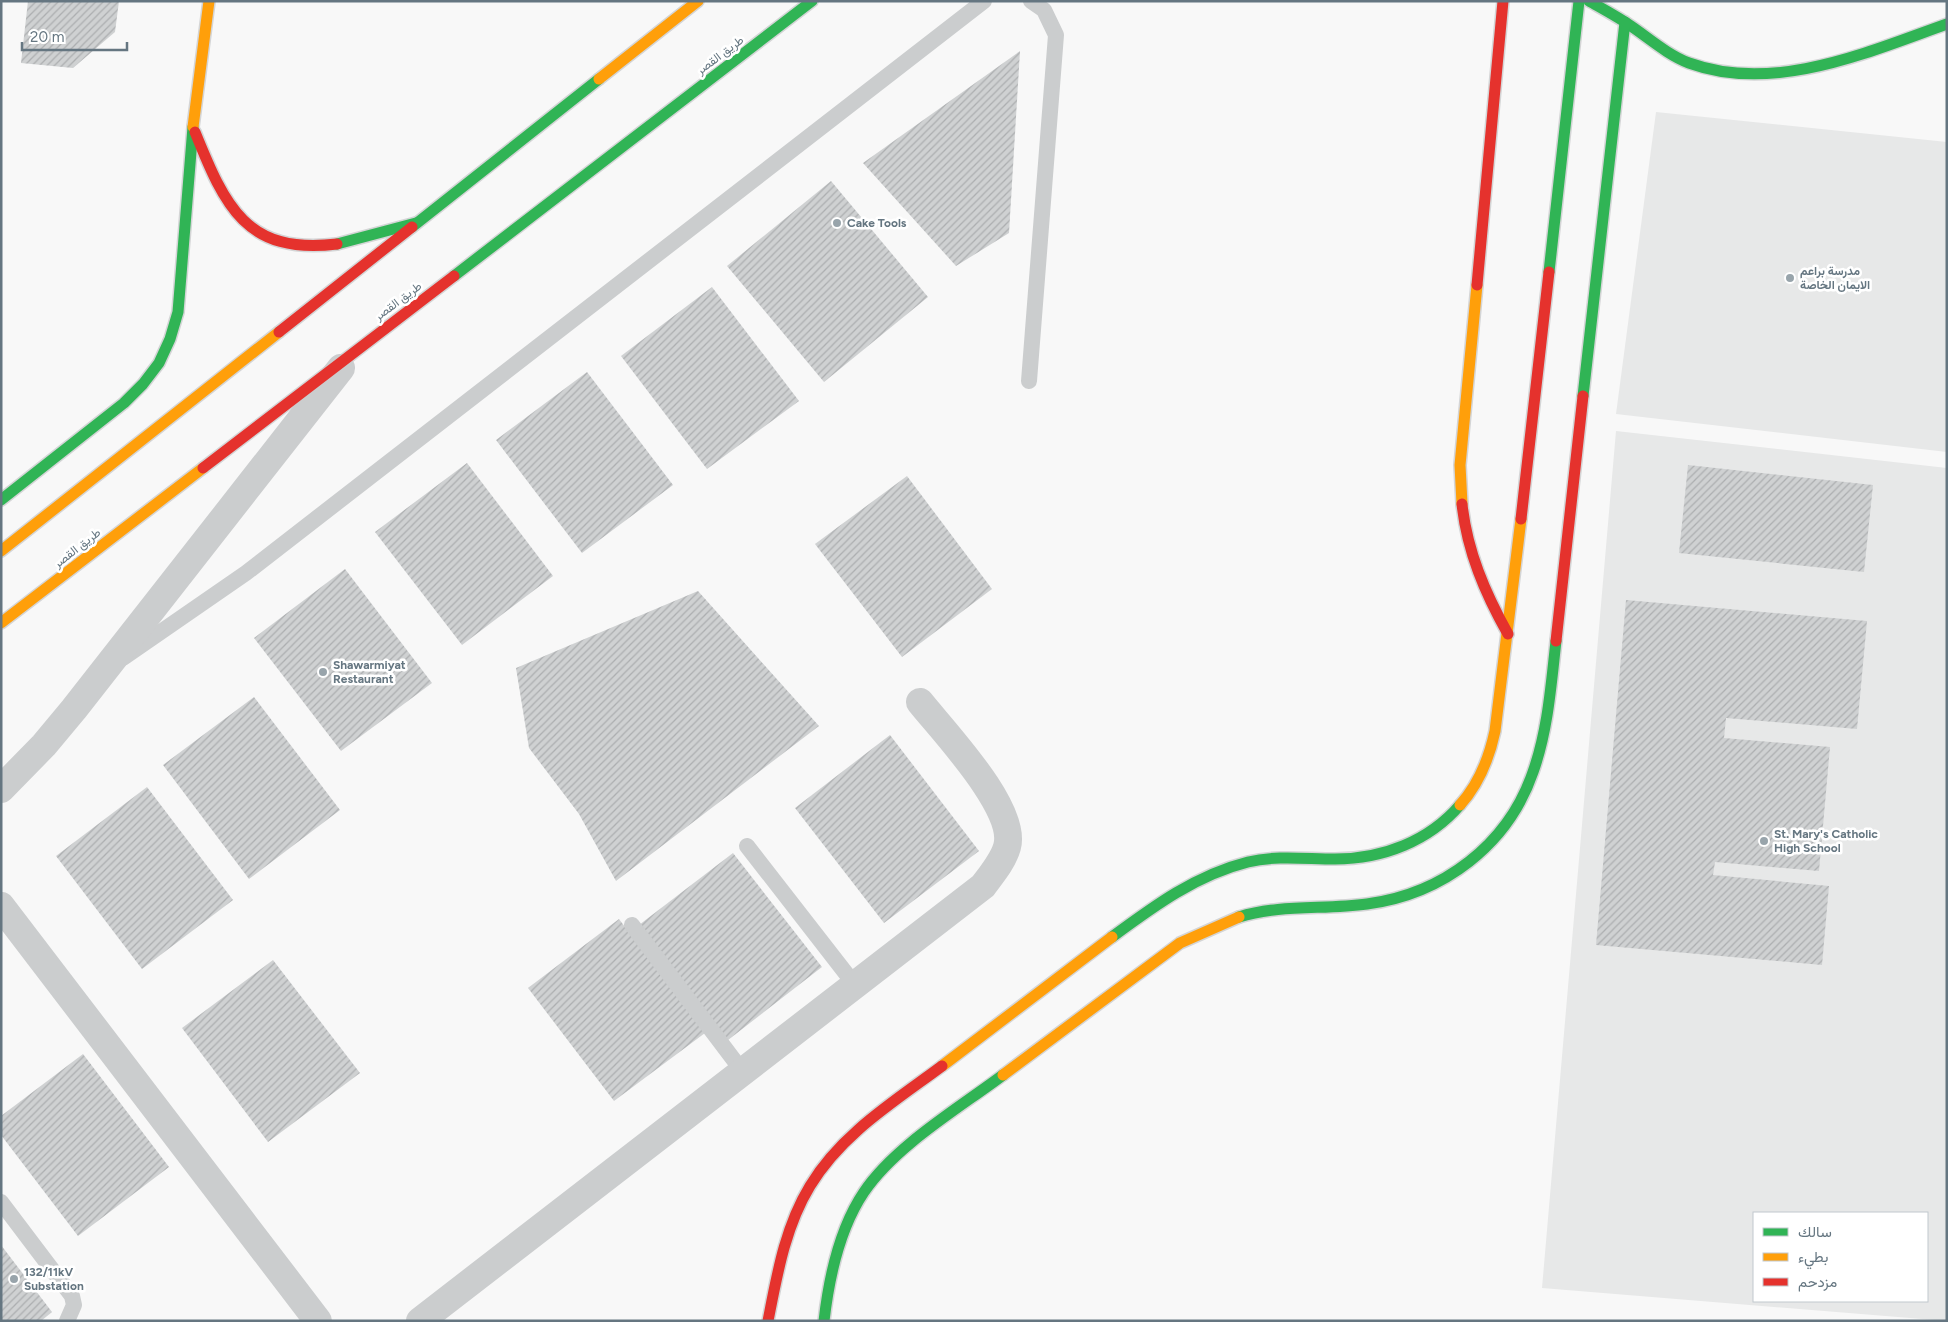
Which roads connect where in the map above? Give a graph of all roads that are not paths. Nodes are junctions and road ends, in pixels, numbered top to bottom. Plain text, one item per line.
1 (210, 1) edge
2 (698, 1) edge
3 (812, 1) edge
4 (984, 1) edge
5 (1032, 1) edge
6 (1504, 1) edge
7 (1579, 1) edge
8 (1589, 1) edge
9 (1625, 22) junction
10 (1947, 24) edge
11 (193, 127) junction
12 (418, 223) junction
13 (353, 353) junction
14 (1029, 381) dead end
15 (1, 500) edge
16 (1, 551) edge
17 (1, 623) edge
18 (1508, 634) junction
19 (102, 672) junction
20 (920, 702) dead end
21 (1, 789) edge
22 (747, 846) dead end
23 (1, 906) edge
24 (632, 925) dead end
25 (855, 985) junction
26 (743, 1072) junction
27 (1, 1202) edge
28 (67, 1321) edge
29 (318, 1321) edge
30 (420, 1321) edge
31 (768, 1321) edge
32 (824, 1321) edge

1 - 11 street
2 - 12 street
3 - 13 street, طريق القصر
4 - 19 lane
5 - 14 lane
6 - 18 street
7 - 18 street
8 - 9 street
9 - 10 street
9 - 32 street
11 - 12 street
11 - 15 street
12 - 16 street
13 - 17 street, طريق القصر
13 - 19 street
18 - 31 street
19 - 21 street
20 - 25 street
22 - 25 lane
23 - 29 street
24 - 26 lane
25 - 26 street
26 - 30 street
27 - 28 lane

